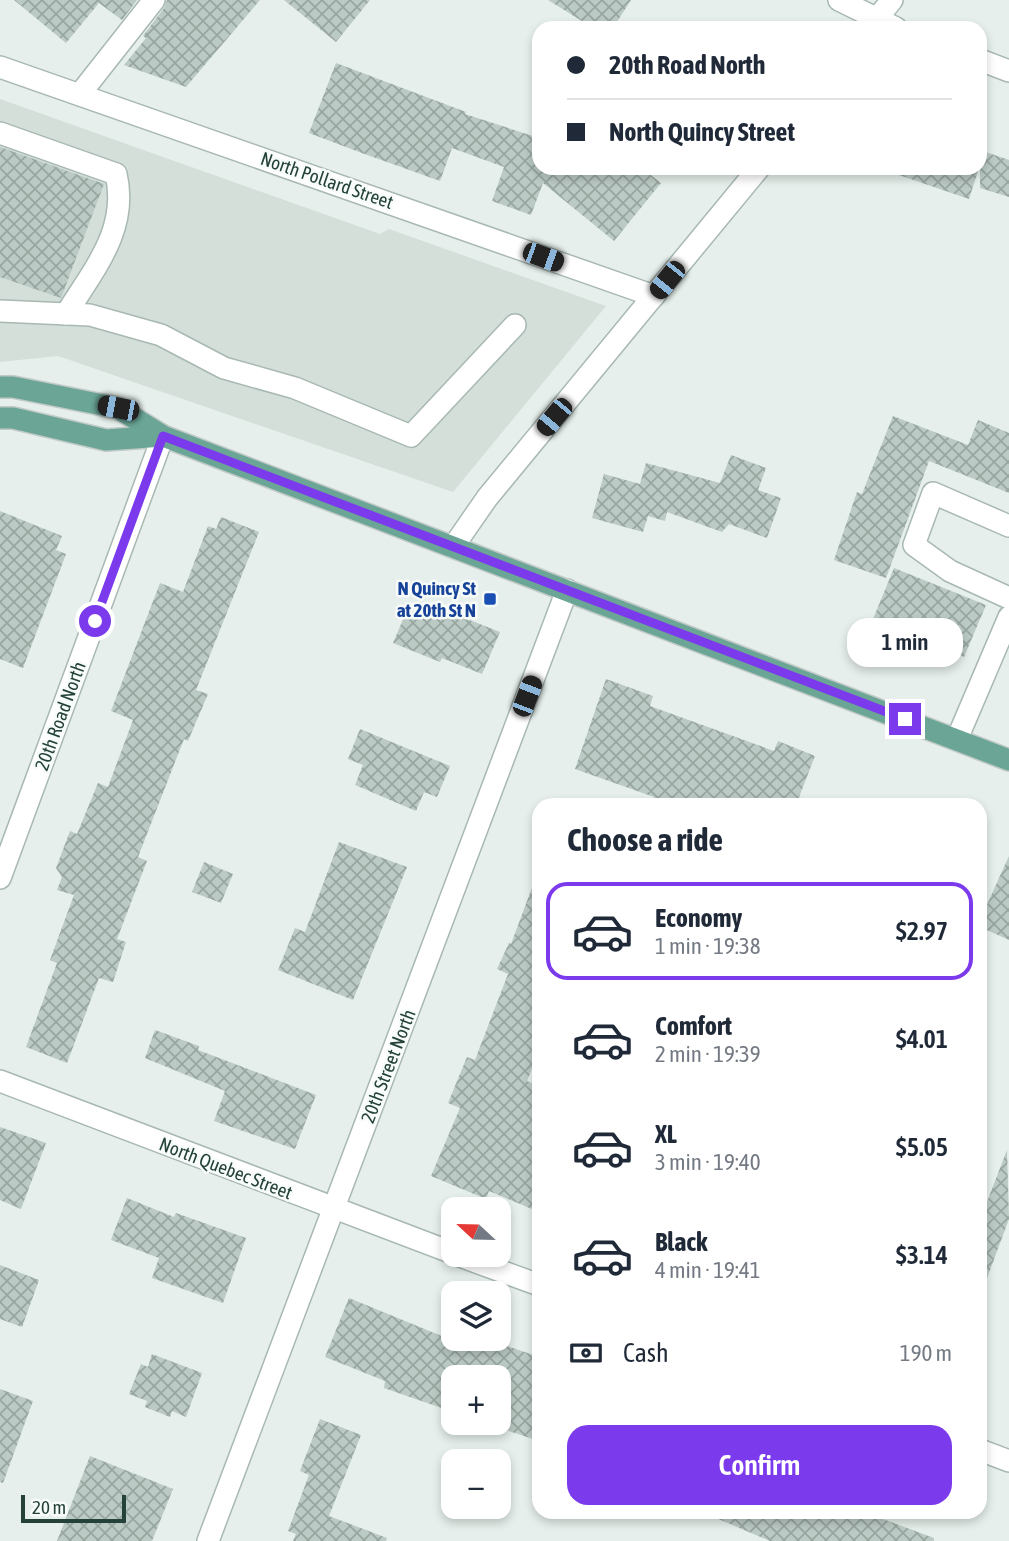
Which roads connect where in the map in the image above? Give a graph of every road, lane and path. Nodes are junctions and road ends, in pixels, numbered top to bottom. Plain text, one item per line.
1 (154, 0) edge
2 (839, 0) edge
3 (892, 0) edge
4 (873, 21) edge
5 (882, 21) edge
6 (987, 63) edge
7 (0, 66) edge
8 (1009, 71) edge
9 (80, 94) junction
10 (0, 133) edge
11 (753, 175) edge
12 (654, 296) junction
13 (0, 312) edge
14 (66, 314) junction
15 (515, 326) dead end
16 (0, 387) edge
17 (0, 418) edge
18 (163, 436) junction
19 (1009, 526) edge
20 (453, 547) junction
21 (567, 590) junction
22 (1009, 598) edge
23 (1009, 617) edge
24 (957, 739) junction
25 (1009, 760) edge
26 (0, 878) edge
27 (0, 1081) edge
28 (334, 1209) junction
29 (441, 1249) edge
30 (489, 1267) edge
31 (532, 1283) edge
32 (987, 1453) edge
33 (1009, 1461) edge
34 (208, 1541) edge

1 - 9 street
2 - 4 street
3 - 5 street
6 - 8 street
7 - 9 street, North Pollard Street
9 - 12 street, North Pollard Street
10 - 14 street
11 - 12 street
12 - 20 street
13 - 14 street
14 - 15 street
16 - 18 main road
17 - 18 main road
18 - 20 main road
18 - 26 street, 20th Road North
19 - 22 street
20 - 21 main road
21 - 24 main road
21 - 28 street, 20th Street North
23 - 24 street
24 - 25 main road
27 - 28 street, North Quebec Street
28 - 29 street, North Quebec Street
28 - 34 street, 20th Street North
30 - 31 street, North Quebec Street
32 - 33 street

